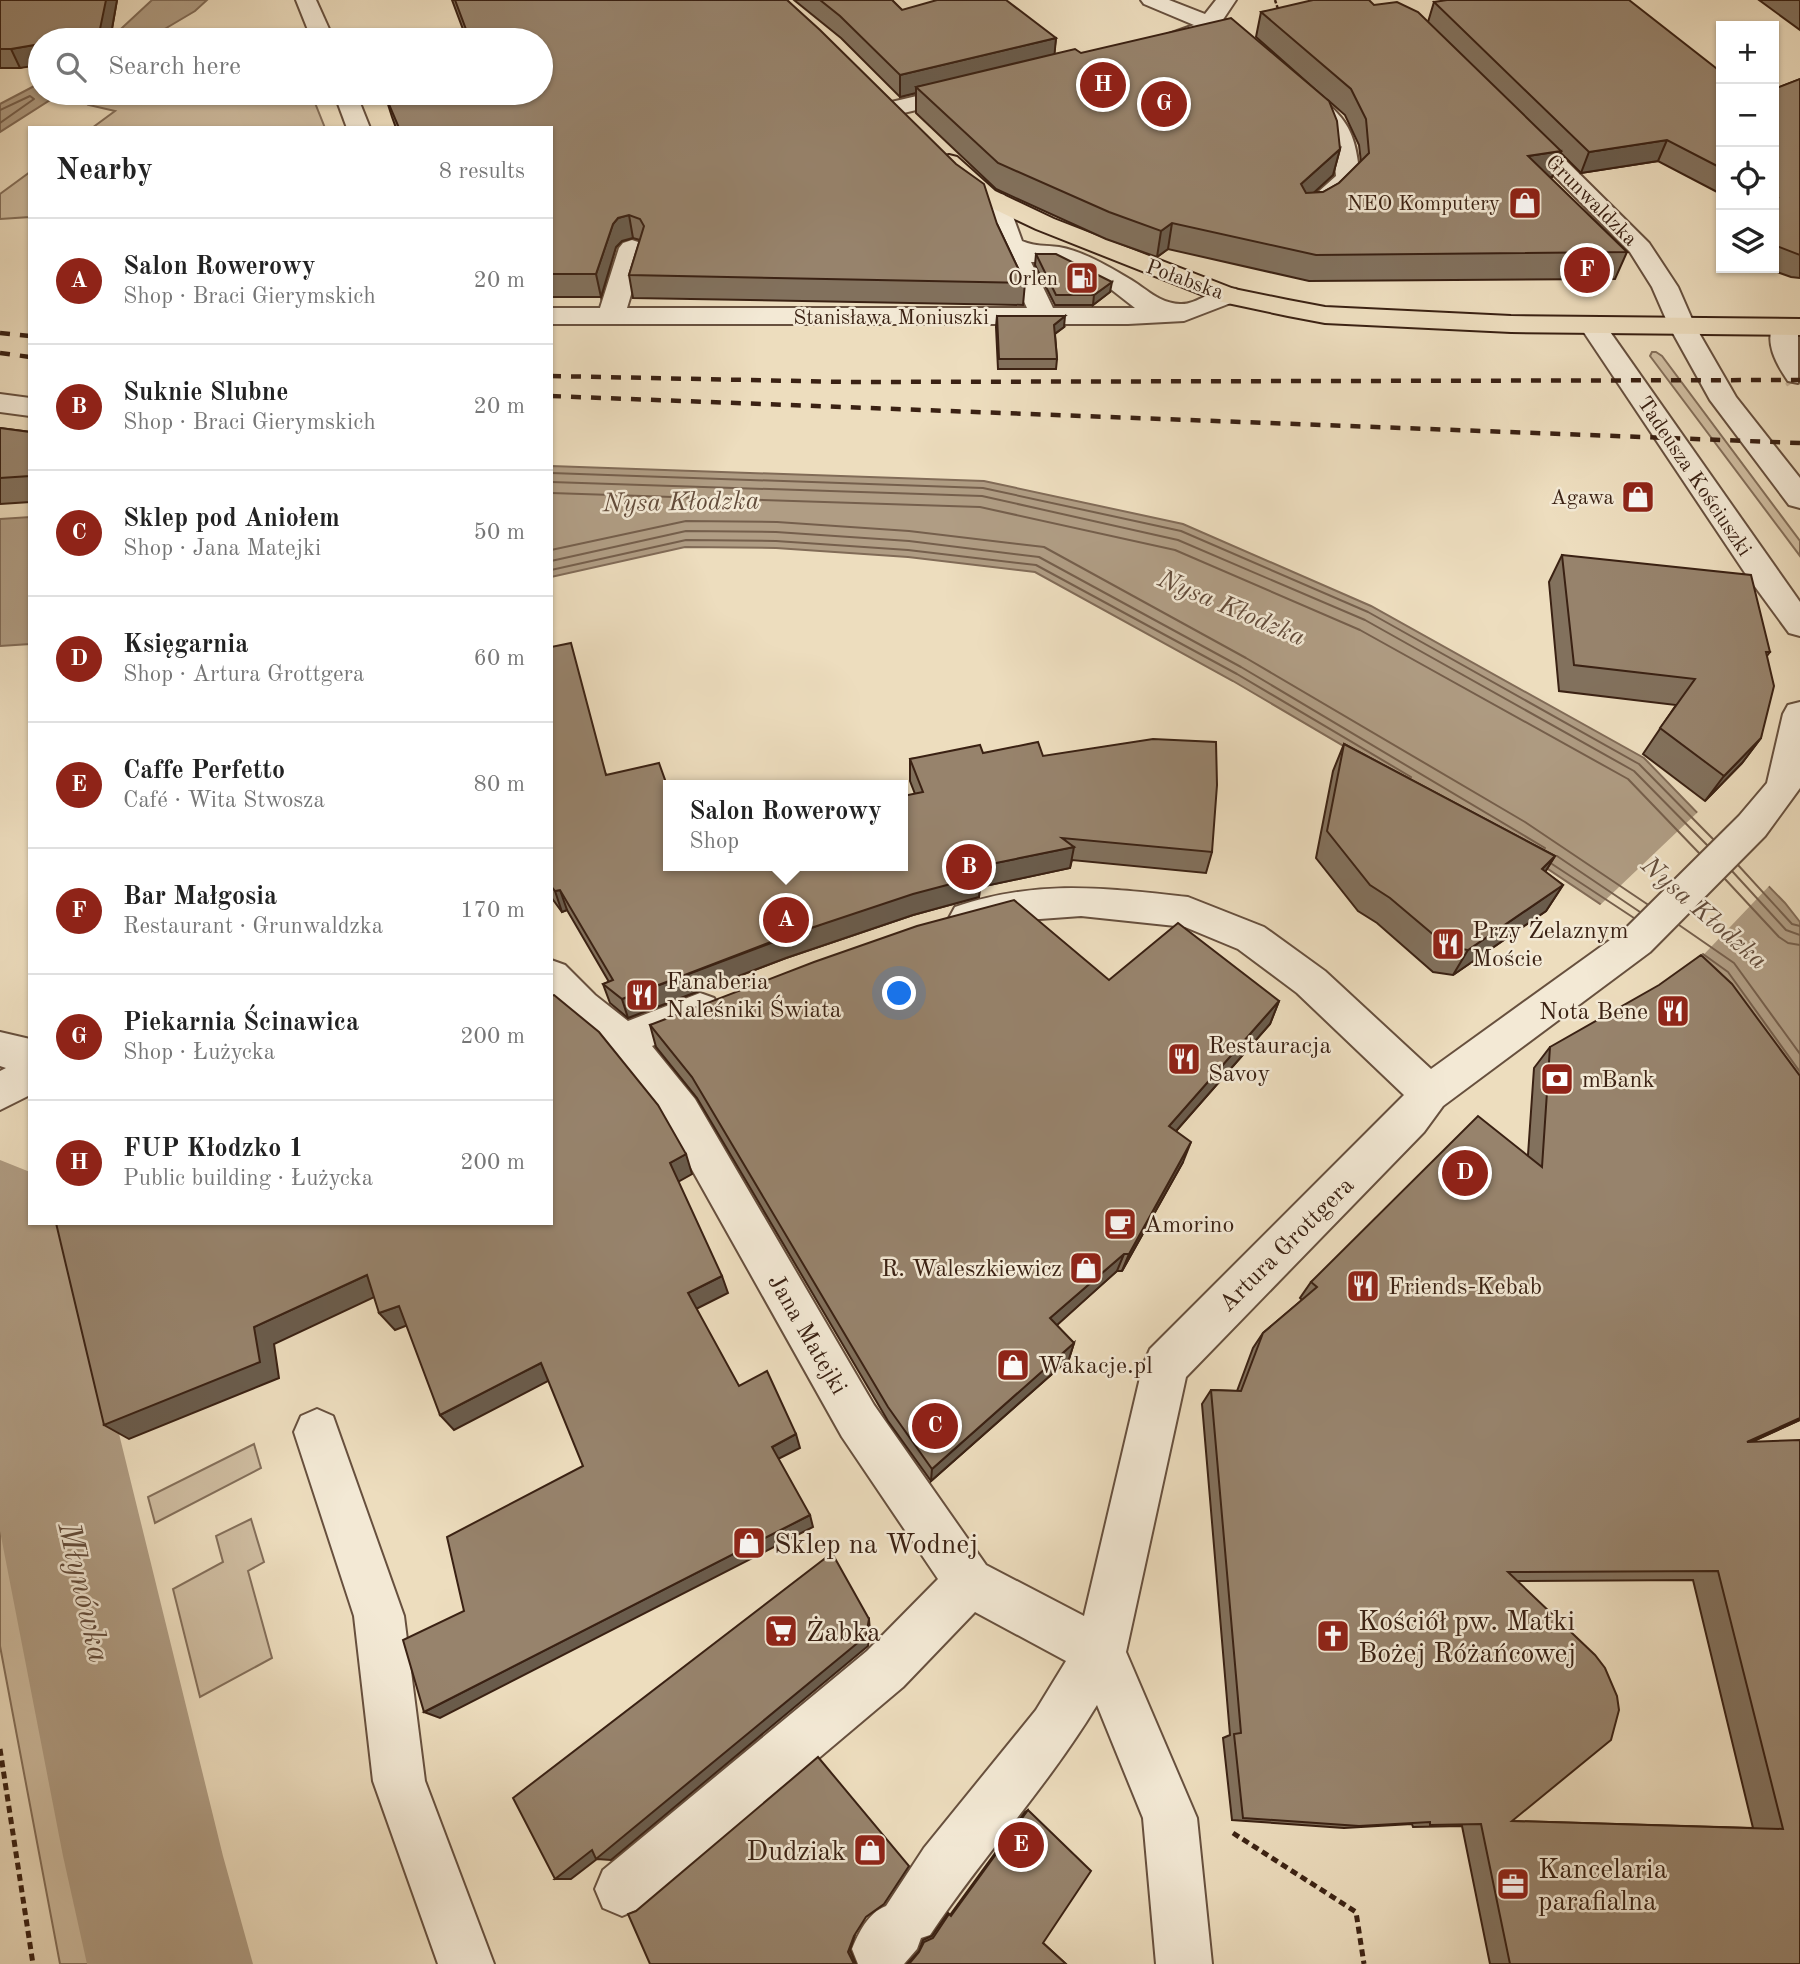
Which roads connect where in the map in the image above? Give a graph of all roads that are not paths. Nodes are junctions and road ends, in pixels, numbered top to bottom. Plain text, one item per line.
1 (306, 0) edge
2 (1151, 0) edge
3 (1226, 0) edge
4 (1211, 24) junction
5 (318, 28) edge
6 (1244, 41) edge
7 (1141, 49) edge
8 (1287, 79) edge
9 (987, 87) edge
10 (888, 101) joint
11 (350, 105) edge
12 (1507, 115) edge
13 (358, 126) edge
14 (995, 200) junction
15 (1309, 211) edge
16 (632, 247) edge
17 (1022, 250) junction
18 (1227, 295) junction
19 (1184, 313) junction
20 (553, 316) edge
21 (611, 316) junction
22 (1045, 318) junction
23 (1592, 325) junction
24 (1682, 326) junction
25 (1793, 327) edge
26 (1798, 375) dead end
27 (0, 403) edge
28 (28, 407) edge
29 (1800, 498) edge
30 (1800, 625) edge
31 (1800, 714) edge
32 (939, 925) edge
33 (553, 979) edge
34 (737, 996) edge
35 (623, 1040) junction
36 (0, 1049) edge
37 (28, 1056) edge
38 (28, 1075) edge
39 (0, 1092) edge
40 (1429, 1093) junction
41 (317, 1432) dead end
42 (969, 1582) junction
43 (1101, 1652) junction
44 (622, 1889) edge
45 (895, 1931) dead end
46 (466, 1964) edge
47 (1184, 1964) edge

1 - 5 street
2 - 4 street
3 - 4 street
4 - 6 street
4 - 7 street
8 - 15 street
9 - 10 street
10 - 14 main road, Połabska
11 - 13 street
12 - 24 street, Grunwaldzka
14 - 17 street
14 - 18 main road, Połabska
16 - 21 street
17 - 19 street
17 - 22 street
18 - 19 street, Stanisława Moniuszki
18 - 23 main road, Połabska
19 - 22 street, Stanisława Moniuszki
20 - 21 street, Stanisława Moniuszki
21 - 22 street, Stanisława Moniuszki
23 - 24 main road, Połabska
23 - 30 street, Tadeusza Kościuszki
24 - 25 main road, Połabska
24 - 29 street
25 - 26 street
27 - 28 street
31 - 40 street, Artura Grottgera
32 - 40 street
33 - 35 street, Jana Matejki
34 - 35 street
35 - 42 street, Jana Matejki
36 - 37 street
38 - 39 street
40 - 43 street, Artura Grottgera
41 - 46 street
42 - 43 street, Jana Matejki
42 - 44 street
43 - 45 street, Artura Grottgera
43 - 47 street

